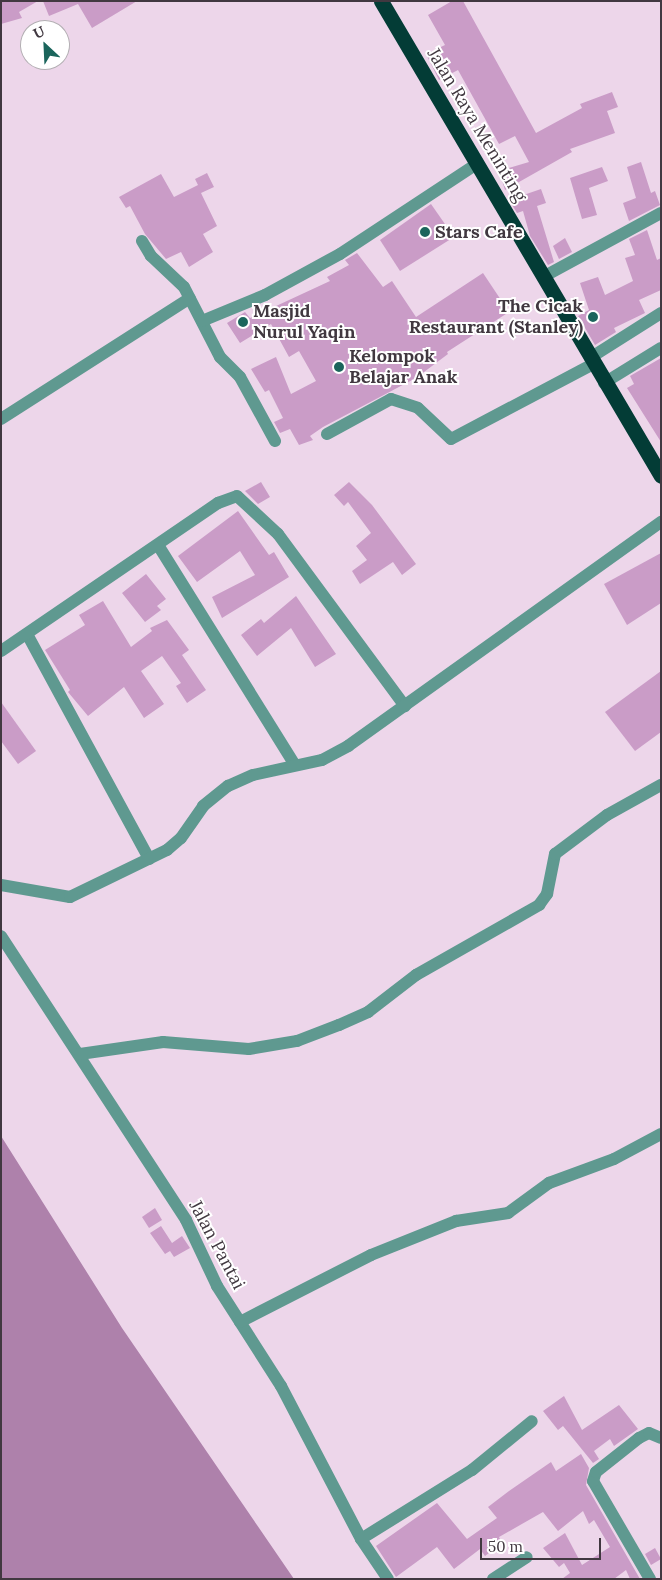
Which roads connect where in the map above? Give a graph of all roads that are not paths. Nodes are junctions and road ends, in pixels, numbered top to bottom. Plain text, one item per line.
1 (381, 1) edge
2 (478, 163) junction
3 (661, 213) edge
4 (142, 241) dead end
5 (543, 276) junction
6 (190, 298) junction
7 (661, 314) edge
8 (202, 321) junction
9 (661, 348) edge
10 (591, 361) junction
11 (604, 383) junction
12 (1, 419) edge
13 (327, 434) dead end
14 (276, 441) dead end
15 (661, 476) edge
16 (661, 522) edge
17 (158, 545) junction
18 (27, 634) junction
19 (1, 651) edge
20 (405, 706) junction
21 (296, 765) junction
22 (661, 785) edge
23 (149, 859) junction
24 (1, 886) edge
25 (1, 936) edge
26 (80, 1054) junction
27 (661, 1134) edge
28 (240, 1322) junction
29 (532, 1421) dead end
30 (661, 1438) edge
31 (362, 1539) junction
32 (527, 1557) dead end
33 (388, 1579) edge
34 (493, 1579) edge
35 (650, 1579) edge

1 - 2 highway, Jalan Raya Meninting
2 - 5 highway, Jalan Raya Meninting
2 - 8 street
3 - 5 street
4 - 6 street
5 - 10 highway, Jalan Raya Meninting
6 - 8 street
6 - 12 street
7 - 10 street
8 - 14 street
9 - 11 street
10 - 11 highway, Jalan Raya Meninting
10 - 13 street
11 - 15 highway, Jalan Raya Meninting
16 - 20 street
17 - 18 street
17 - 20 street
17 - 21 street
18 - 19 street
18 - 23 street
20 - 21 street
21 - 23 street
22 - 26 street
23 - 24 street
25 - 26 street, Jalan Pantai
26 - 28 street, Jalan Pantai
27 - 28 street
28 - 31 street, Jalan Pantai
29 - 31 street
30 - 35 street
31 - 33 street, Jalan Pantai
32 - 34 street

